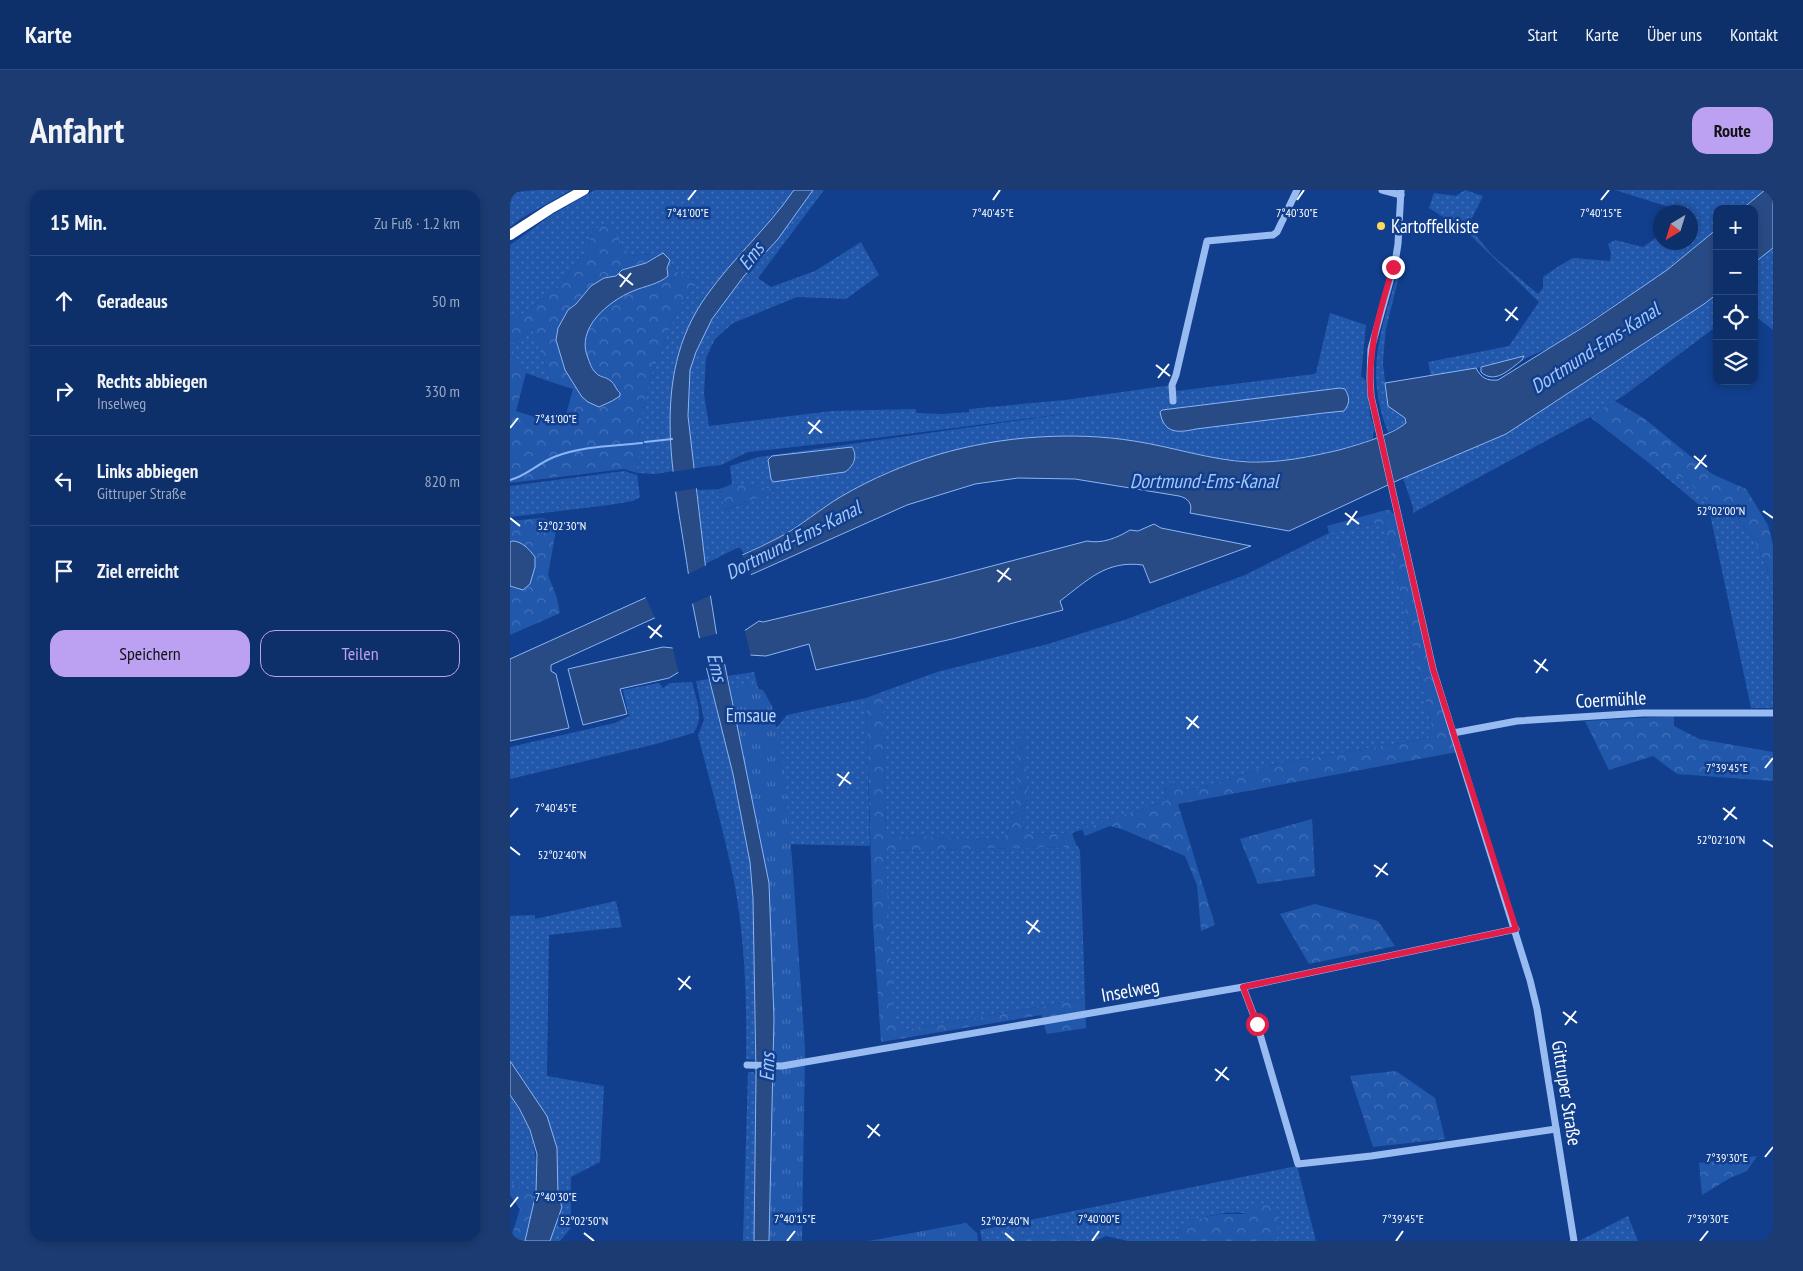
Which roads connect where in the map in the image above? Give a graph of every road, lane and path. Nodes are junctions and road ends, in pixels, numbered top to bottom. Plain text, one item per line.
1 (584, 190) edge
2 (1297, 190) edge
3 (1382, 190) edge
4 (1401, 192) edge
5 (510, 235) edge
6 (1173, 400) dead end
7 (1773, 713) edge
8 (1453, 733) junction
9 (1516, 929) junction
10 (1243, 987) junction
11 (748, 1065) dead end
12 (1556, 1130) junction
13 (1574, 1241) edge

1 - 5 highway
2 - 6 street
3 - 4 street, Gittruper Straße
4 - 8 street, Gittruper Straße
7 - 8 street, Coermühle
8 - 9 street, Gittruper Straße
9 - 10 street, Inselweg
9 - 12 street, Gittruper Straße
10 - 11 street, Inselweg
10 - 12 street
12 - 13 street, Gittruper Straße

